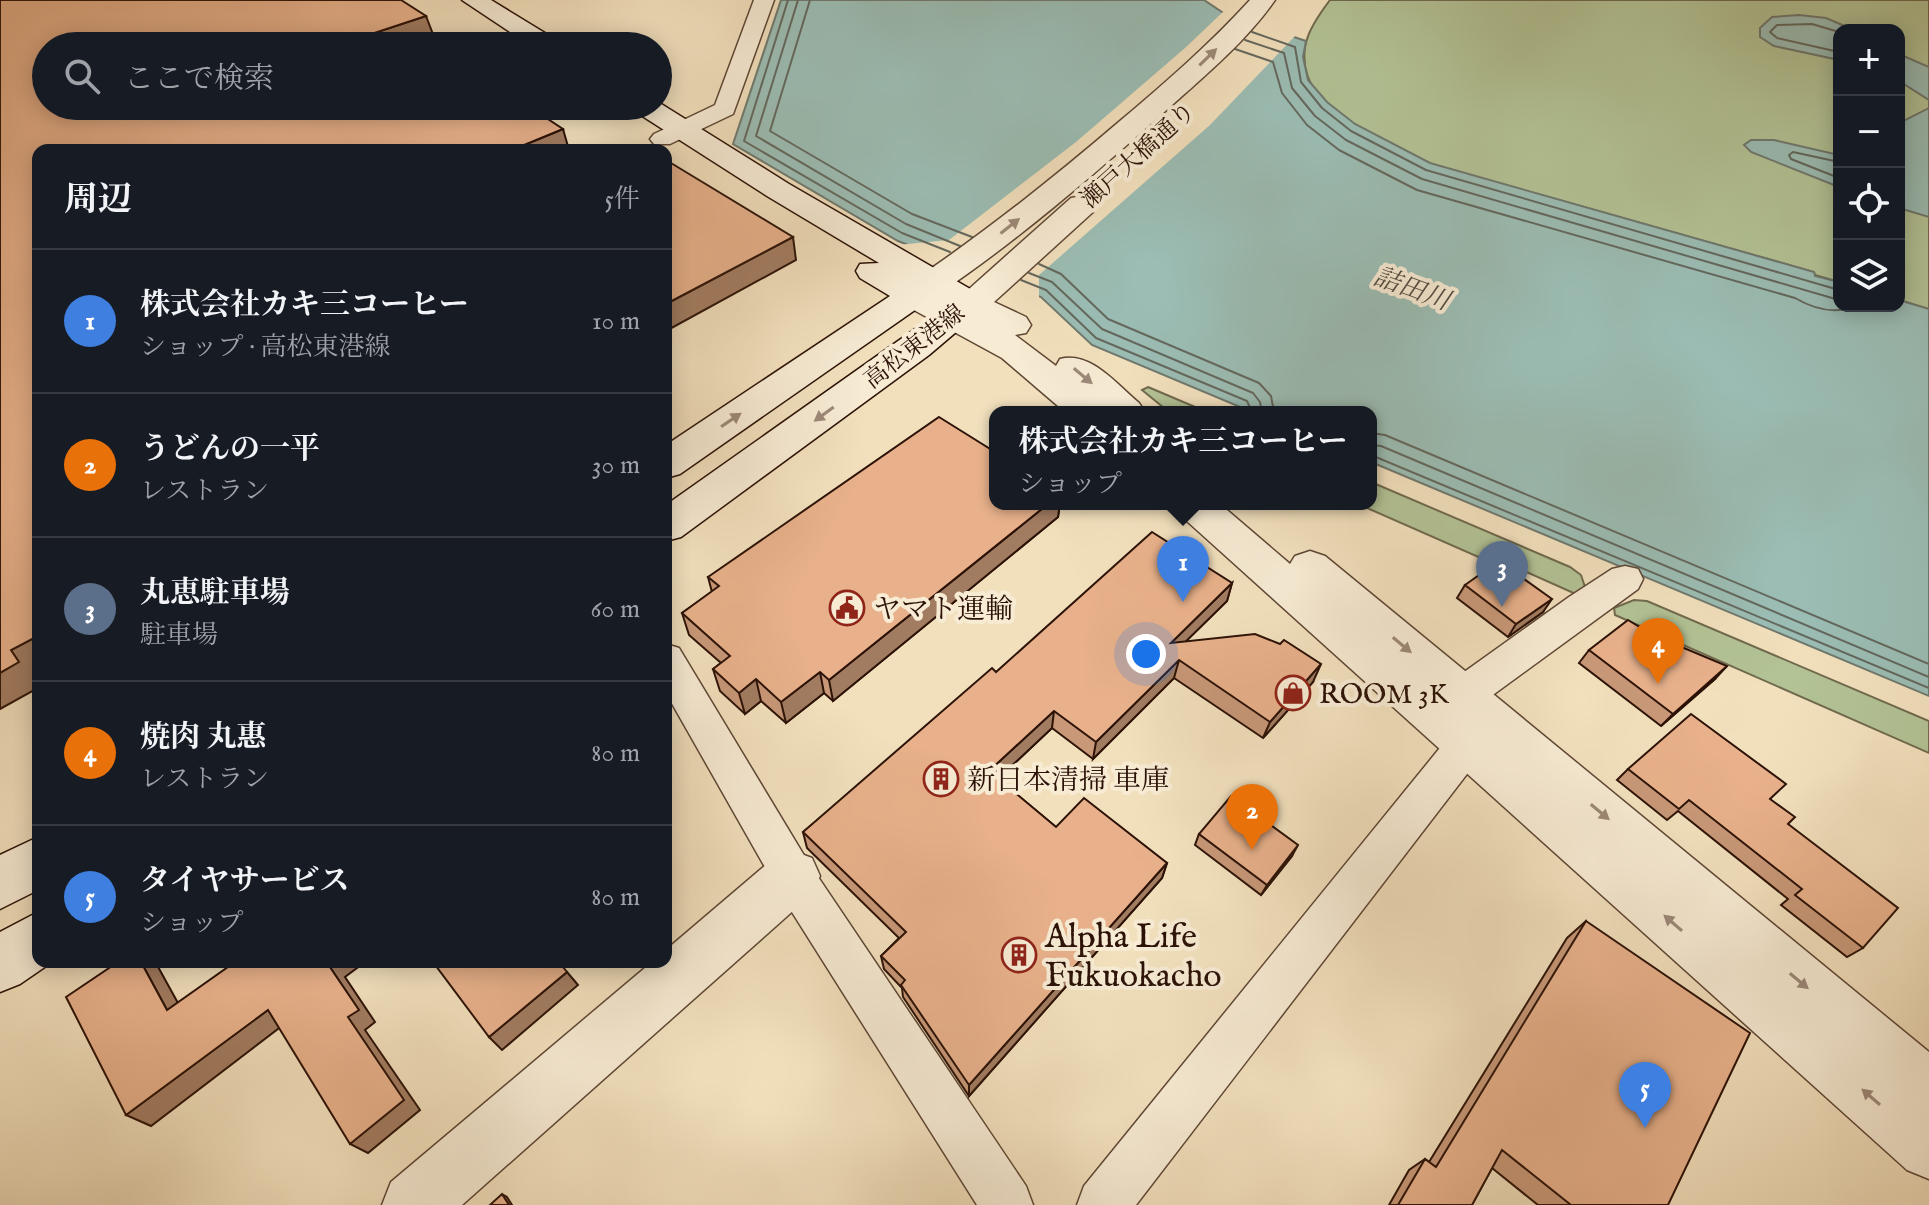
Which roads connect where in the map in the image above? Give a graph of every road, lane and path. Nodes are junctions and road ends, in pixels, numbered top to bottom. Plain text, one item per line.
1 (764, 0) edge
2 (464, 4) edge
3 (1262, 14) edge
4 (497, 32) edge
5 (521, 32) edge
6 (651, 120) edge
7 (673, 134) junction
8 (931, 284) junction
9 (970, 303) junction
10 (1081, 406) edge
11 (1119, 406) edge
12 (672, 460) edge
13 (1200, 510) edge
14 (1241, 510) edge
15 (672, 522) edge
16 (1625, 579) dead end
17 (672, 669) edge
18 (1454, 718) junction
19 (32, 865) edge
20 (793, 876) junction
21 (0, 884) edge
22 (32, 943) edge
23 (0, 964) edge
24 (1929, 1091) edge
25 (1929, 1148) edge
26 (414, 1205) edge
27 (1007, 1205) edge
28 (1103, 1205) edge

1 - 7 street
2 - 4 street
2 - 5 street
8 -> 3 street, 瀬戸大橋通り
3 - 9 street, 瀬戸大橋通り
6 - 7 street, 高松東港線
7 - 8 street, 高松東港線
8 - 9 street
12 -> 8 street, 高松東港線
9 - 10 street
9 -> 11 street
9 -> 15 street, 高松東港線
13 - 18 street
14 -> 18 street
16 - 18 street
17 - 20 street
18 -> 24 street
25 -> 18 street
18 - 28 street
19 - 21 street
20 - 26 street
20 - 27 street
22 - 23 street

